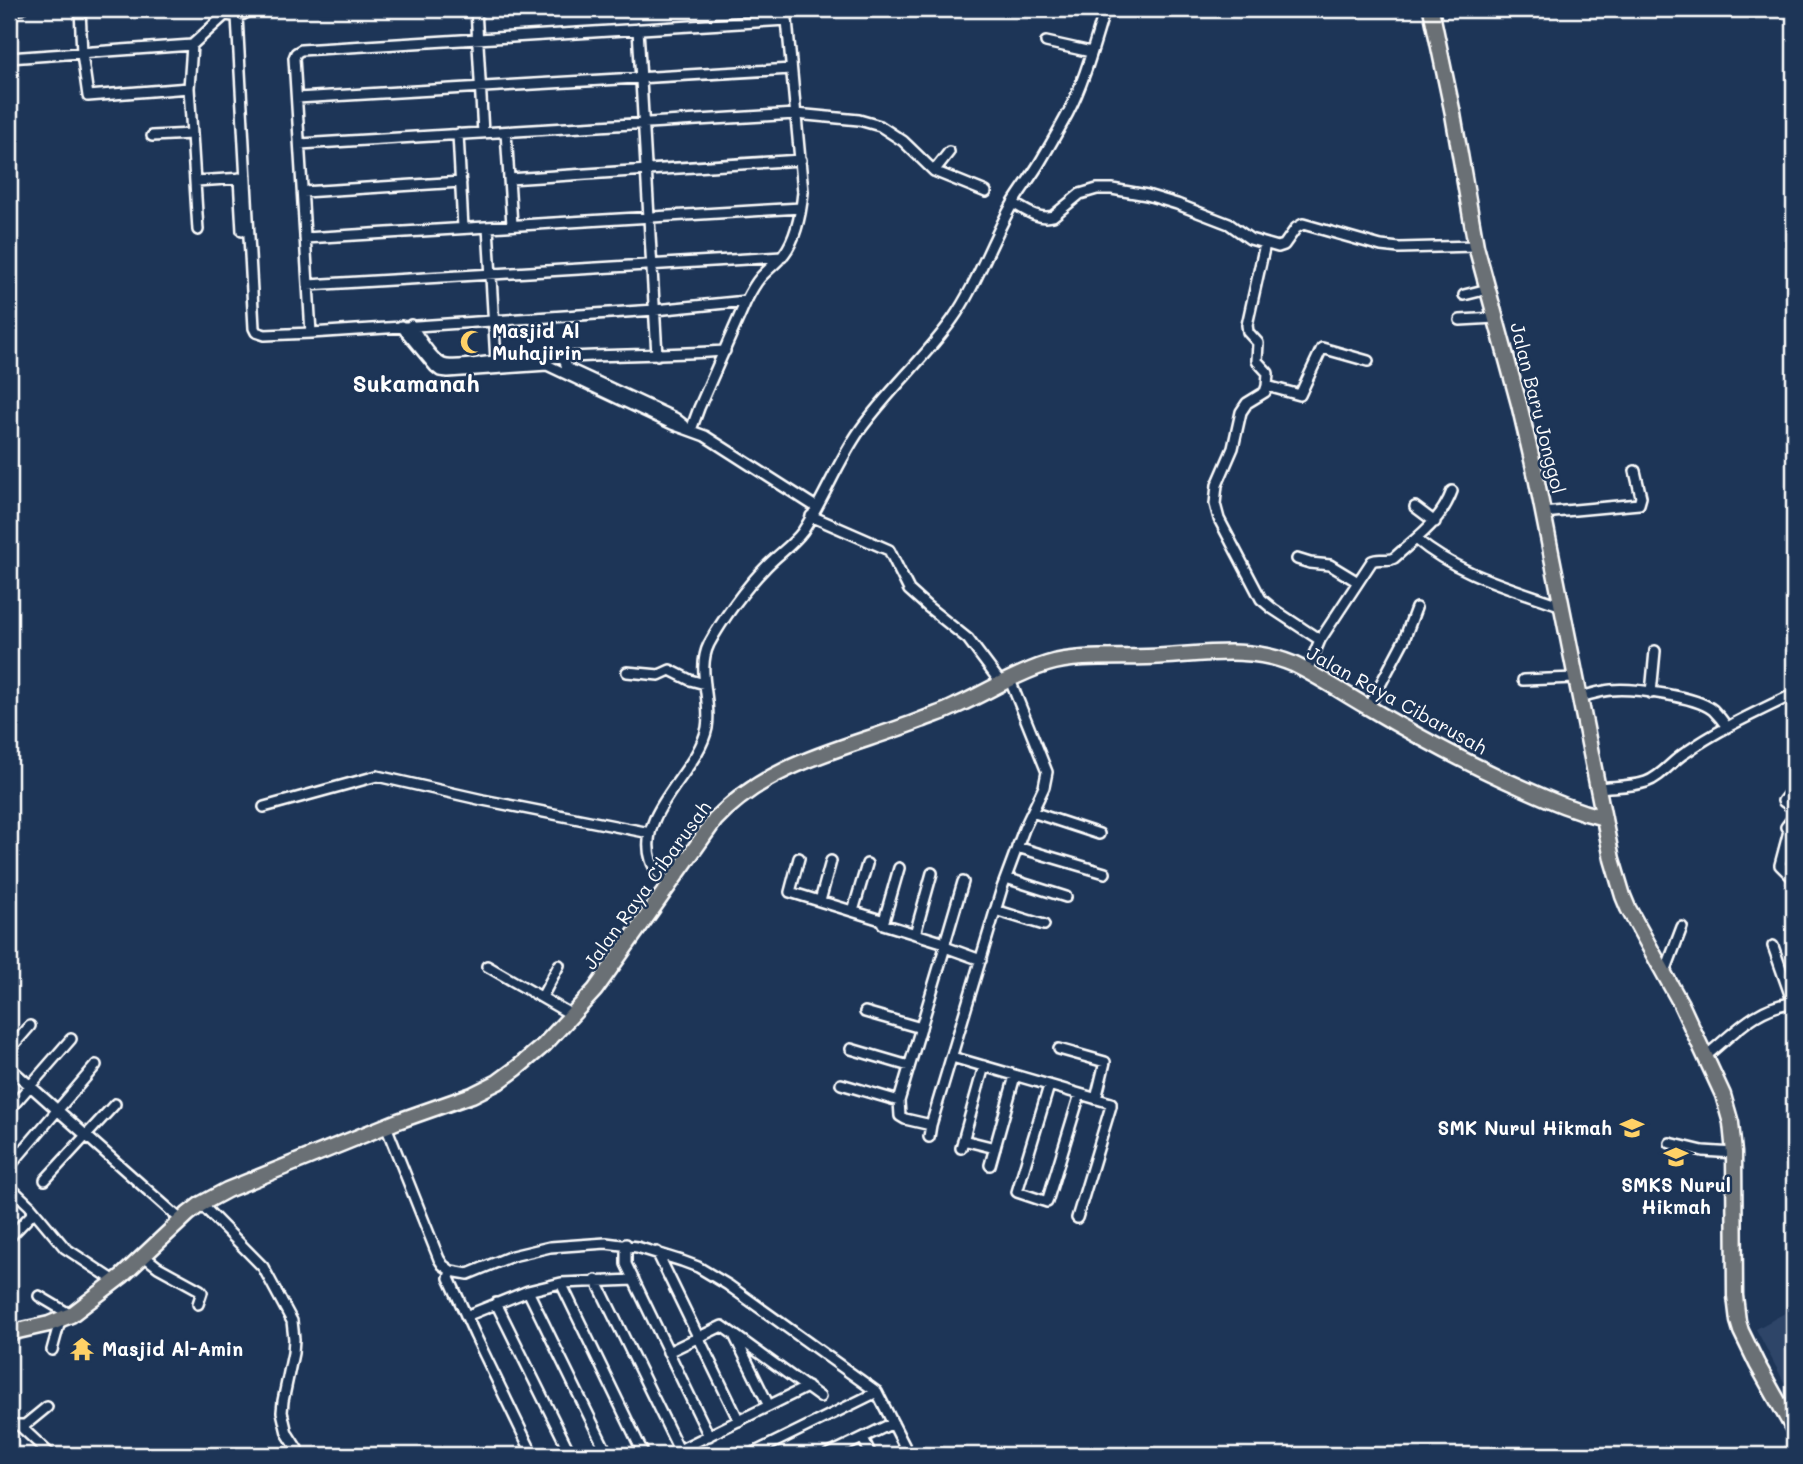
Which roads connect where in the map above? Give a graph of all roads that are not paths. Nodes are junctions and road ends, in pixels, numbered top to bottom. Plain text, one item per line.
1 (9, 9) edge
2 (21, 9) edge
3 (80, 9) edge
4 (216, 9) edge
5 (251, 9) edge
6 (475, 9) edge
7 (786, 9) edge
8 (1105, 9) edge
9 (1431, 9) edge
10 (225, 15) junction
11 (237, 16) junction
12 (787, 20) junction
13 (638, 29) junction
14 (477, 38) junction
15 (1046, 43) dead end
16 (192, 45) junction
17 (1091, 52) junction
18 (82, 54) junction
19 (9, 58) edge
20 (792, 69) junction
21 (641, 78) junction
22 (189, 88) junction
23 (480, 88) junction
24 (297, 98) junction
25 (796, 114) junction
26 (643, 123) junction
27 (506, 132) junction
28 (483, 133) junction
29 (192, 134) junction
30 (458, 134) junction
31 (152, 136) dead end
32 (300, 144) junction
33 (948, 152) dead end
34 (801, 160) junction
35 (646, 170) junction
36 (934, 171) junction
37 (243, 178) junction
38 (509, 179) junction
39 (196, 181) junction
40 (461, 182) junction
41 (303, 192) junction
42 (986, 192) dead end
43 (1013, 203) junction
44 (801, 208) junction
45 (649, 217) junction
46 (512, 225) junction
47 (488, 227) junction
48 (463, 228) junction
49 (198, 230) dead end
50 (242, 231) dead end
51 (306, 238) junction
52 (1265, 244) junction
53 (1476, 246) junction
54 (782, 257) junction
55 (652, 264) junction
56 (491, 274) junction
57 (308, 285) junction
58 (1488, 289) junction
59 (1464, 295) dead end
60 (746, 301) junction
61 (654, 310) junction
62 (1496, 318) junction
63 (494, 320) junction
64 (1460, 320) dead end
65 (406, 326) junction
66 (311, 333) junction
67 (725, 351) junction
68 (657, 355) junction
69 (564, 358) junction
70 (496, 361) junction
71 (1368, 361) dead end
72 (1268, 386) junction
73 (691, 430) junction
74 (1635, 471) dead end
75 (1452, 491) dead end
76 (816, 507) junction
77 (1415, 507) dead end
78 (1543, 513) junction
79 (811, 516) junction
80 (1434, 522) junction
81 (1416, 538) junction
82 (1297, 559) dead end
83 (1358, 582) junction
84 (1562, 606) junction
85 (1416, 608) dead end
86 (1320, 640) junction
87 (1655, 651) dead end
88 (1307, 671) junction
89 (627, 672) dead end
90 (1575, 678) junction
91 (1523, 680) dead end
92 (1006, 681) junction
93 (705, 684) junction
94 (1651, 692) junction
95 (1794, 694) edge
96 (1579, 697) junction
97 (1368, 708) junction
98 (1727, 727) junction
99 (1794, 787) edge
100 (1598, 788) junction
101 (264, 807) dead end
102 (1794, 809) edge
103 (1032, 812) junction
104 (1794, 816) edge
105 (1604, 818) junction
106 (650, 833) junction
107 (1100, 834) dead end
108 (1785, 844) junction
109 (1017, 847) junction
110 (1794, 851) edge
111 (799, 858) dead end
112 (831, 861) dead end
113 (867, 864) dead end
114 (899, 868) dead end
115 (932, 873) dead end
116 (1105, 873) dead end
117 (1006, 878) junction
118 (1794, 879) edge
119 (963, 882) dead end
120 (670, 885) junction
121 (1066, 897) dead end
122 (820, 901) junction
123 (853, 911) junction
124 (995, 911) junction
125 (883, 924) junction
126 (1044, 925) dead end
127 (1682, 927) dead end
128 (915, 934) junction
129 (945, 945) junction
130 (1773, 946) dead end
131 (981, 960) junction
132 (559, 965) dead end
133 (487, 966) dead end
134 (1665, 972) junction
135 (542, 997) junction
136 (1794, 1003) edge
137 (864, 1012) dead end
138 (572, 1015) junction
139 (30, 1026) dead end
140 (921, 1028) junction
141 (71, 1038) dead end
142 (851, 1049) dead end
143 (1059, 1049) dead end
144 (9, 1050) edge
145 (1706, 1056) junction
146 (952, 1057) junction
147 (96, 1065) dead end
148 (909, 1066) junction
149 (984, 1066) junction
150 (9, 1067) edge
151 (1015, 1076) junction
152 (841, 1084) dead end
153 (29, 1086) junction
154 (1049, 1086) junction
155 (1080, 1094) junction
156 (1096, 1098) junction
157 (899, 1101) junction
158 (115, 1104) dead end
159 (9, 1110) edge
160 (57, 1111) junction
161 (931, 1125) junction
162 (386, 1126) junction
163 (85, 1136) junction
164 (929, 1137) dead end
165 (1670, 1143) dead end
166 (995, 1148) junction
167 (1734, 1153) junction
168 (990, 1165) dead end
169 (9, 1167) edge
170 (45, 1180) dead end
171 (9, 1186) edge
172 (201, 1204) junction
173 (34, 1212) junction
174 (1077, 1219) dead end
175 (181, 1220) junction
176 (9, 1238) edge
177 (626, 1244) junction
178 (657, 1252) junction
179 (144, 1256) junction
180 (451, 1271) junction
181 (596, 1280) junction
182 (634, 1280) junction
183 (114, 1281) junction
184 (561, 1283) junction
185 (528, 1291) junction
186 (39, 1296) dead end
187 (496, 1303) junction
188 (198, 1304) dead end
189 (466, 1316) junction
190 (66, 1318) junction
191 (9, 1333) edge
192 (734, 1334) junction
193 (698, 1337) junction
194 (52, 1350) dead end
195 (668, 1352) junction
196 (807, 1387) junction
197 (877, 1392) junction
198 (820, 1397) dead end
199 (769, 1406) junction
200 (47, 1407) dead end
201 (739, 1421) junction
202 (893, 1423) junction
203 (9, 1426) edge
204 (20, 1426) junction
205 (1794, 1430) edge
206 (709, 1436) junction
207 (863, 1438) junction
208 (679, 1450) junction
209 (832, 1454) edge
210 (51, 1455) edge
211 (301, 1455) edge
212 (533, 1455) edge
213 (570, 1455) edge
214 (608, 1455) edge
215 (644, 1455) edge
216 (669, 1455) edge
217 (749, 1455) edge
218 (872, 1455) edge
219 (909, 1455) edge

1 - 2 street
3 - 18 street
4 - 10 street
5 - 11 street
6 - 14 street
7 - 12 street
8 - 17 street
9 - 53 main road, Jalan Baru Jonggol
10 - 11 street
10 - 16 street
11 - 37 street
12 - 13 street
12 - 20 street
13 - 14 street
13 - 21 street
14 - 23 street
14 - 24 street
15 - 17 street
16 - 18 street
16 - 22 street
17 - 43 street
18 - 19 street
18 - 22 street
20 - 21 street
20 - 25 street
21 - 23 street
21 - 26 street
22 - 29 street
23 - 24 street
23 - 28 street
24 - 32 street
25 - 26 street
25 - 34 street
25 - 36 street
26 - 27 street
26 - 35 street
27 - 28 street
27 - 38 street
28 - 30 street
29 - 31 street
29 - 39 street
30 - 32 street
30 - 40 street
32 - 41 street
33 - 36 street
34 - 35 street
34 - 44 street
35 - 38 street
35 - 45 street
36 - 42 street
37 - 39 street
37 - 50 street
37 - 66 street
38 - 46 street
39 - 49 street
40 - 41 street
40 - 48 street
41 - 51 street
43 - 52 street
43 - 76 street
44 - 45 street
44 - 54 street
45 - 46 street
45 - 55 street
46 - 47 street
47 - 48 street
47 - 56 street
48 - 51 street
51 - 57 street
52 - 53 street
52 - 72 street
53 - 58 main road, Jalan Baru Jonggol
54 - 55 street
54 - 60 street
55 - 56 street
55 - 61 street
56 - 57 street
56 - 63 street
57 - 66 street
58 - 59 street
58 - 62 main road, Jalan Baru Jonggol
60 - 61 street
60 - 67 street
61 - 63 street
61 - 68 street
62 - 64 street
62 - 78 main road, Jalan Baru Jonggol
63 - 65 street
63 - 70 street
65 - 66 street
65 - 70 street
65 - 73 street
67 - 68 street
67 - 73 street
68 - 69 street
69 - 70 street
69 - 73 street
71 - 72 street
72 - 86 street
73 - 76 street
74 - 78 street
75 - 80 street
76 - 79 street
77 - 80 street
78 - 84 main road, Jalan Baru Jonggol
79 - 92 street
79 - 93 street
80 - 81 street
81 - 83 street
81 - 84 street
82 - 83 street
83 - 86 street
84 - 90 main road, Jalan Baru Jonggol
85 - 97 street
86 - 88 street
87 - 94 street
88 - 92 main road, Jalan Raya Cibarusah
88 - 97 main road, Jalan Raya Cibarusah
89 - 93 street
90 - 91 street
90 - 96 main road, Jalan Baru Jonggol
92 - 103 street
92 - 120 main road, Jalan Raya Cibarusah
93 - 106 street
94 - 96 street
94 - 98 street
95 - 98 street
96 - 100 main road, Jalan Baru Jonggol
97 - 105 main road, Jalan Raya Cibarusah
98 - 100 street
99 - 102 street
100 - 105 main road, Jalan Baru Jonggol
101 - 106 street
103 - 107 street
103 - 109 street
104 - 108 street
105 - 134 main road, Jalan Baru Jonggol
106 - 120 street
108 - 110 street
108 - 118 street
109 - 116 street
109 - 117 street
111 - 122 street
112 - 122 street
113 - 123 street
114 - 125 street
115 - 128 street
117 - 121 street
117 - 124 street
119 - 129 street
120 - 138 main road, Jalan Raya Cibarusah
122 - 123 street
123 - 125 street
124 - 126 street
124 - 131 street
125 - 128 street
127 - 134 street
128 - 129 street
129 - 131 street
129 - 140 street
130 - 136 street
131 - 146 street
132 - 135 street
133 - 135 street
134 - 145 main road, Jalan Baru Jonggol
135 - 138 street
136 - 145 street
137 - 140 street
138 - 162 main road, Jalan Raya Cibarusah
139 - 144 street
140 - 148 street
141 - 153 street
142 - 148 street
143 - 156 street
145 - 167 main road, Jalan Baru Jonggol
146 - 149 street
146 - 161 street
147 - 160 street
148 - 157 street
149 - 151 street
149 - 166 street
150 - 153 street
151 - 154 street
151 - 166 street
152 - 157 street
153 - 159 street
153 - 160 street
154 - 155 street
154 - 155 street
155 - 156 street
156 - 174 street
157 - 161 street
158 - 163 street
160 - 163 street
160 - 169 street
161 - 164 street
162 - 172 main road, Jalan Raya Cibarusah
162 - 180 street
163 - 170 street
163 - 175 street
165 - 167 street
166 - 168 street
167 - 205 main road, Jalan Baru Jonggol
171 - 173 street
172 - 175 main road, Jalan Raya Cibarusah
172 - 211 street
173 - 176 street
173 - 183 street
175 - 179 main road, Jalan Raya Cibarusah
177 - 178 street
177 - 180 street
177 - 182 street
178 - 193 street
178 - 197 street
179 - 183 main road, Jalan Raya Cibarusah
179 - 188 street
180 - 189 street
181 - 182 street
181 - 184 street
181 - 208 street
182 - 195 street
183 - 190 main road, Jalan Raya Cibarusah
184 - 185 street
184 - 215 street
185 - 187 street
185 - 214 street
186 - 190 street
187 - 189 street
187 - 213 street
189 - 212 street
190 - 191 main road, Jalan Raya Cibarusah
190 - 194 street
192 - 193 street
192 - 196 street
192 - 199 street
193 - 195 street
193 - 201 street
195 - 206 street
196 - 198 street
196 - 199 street
197 - 202 street
197 - 217 street
199 - 201 street
200 - 204 street
201 - 206 street
202 - 207 street
202 - 219 street
203 - 204 street
204 - 210 street
206 - 208 street
207 - 209 street
207 - 218 street
208 - 216 street

